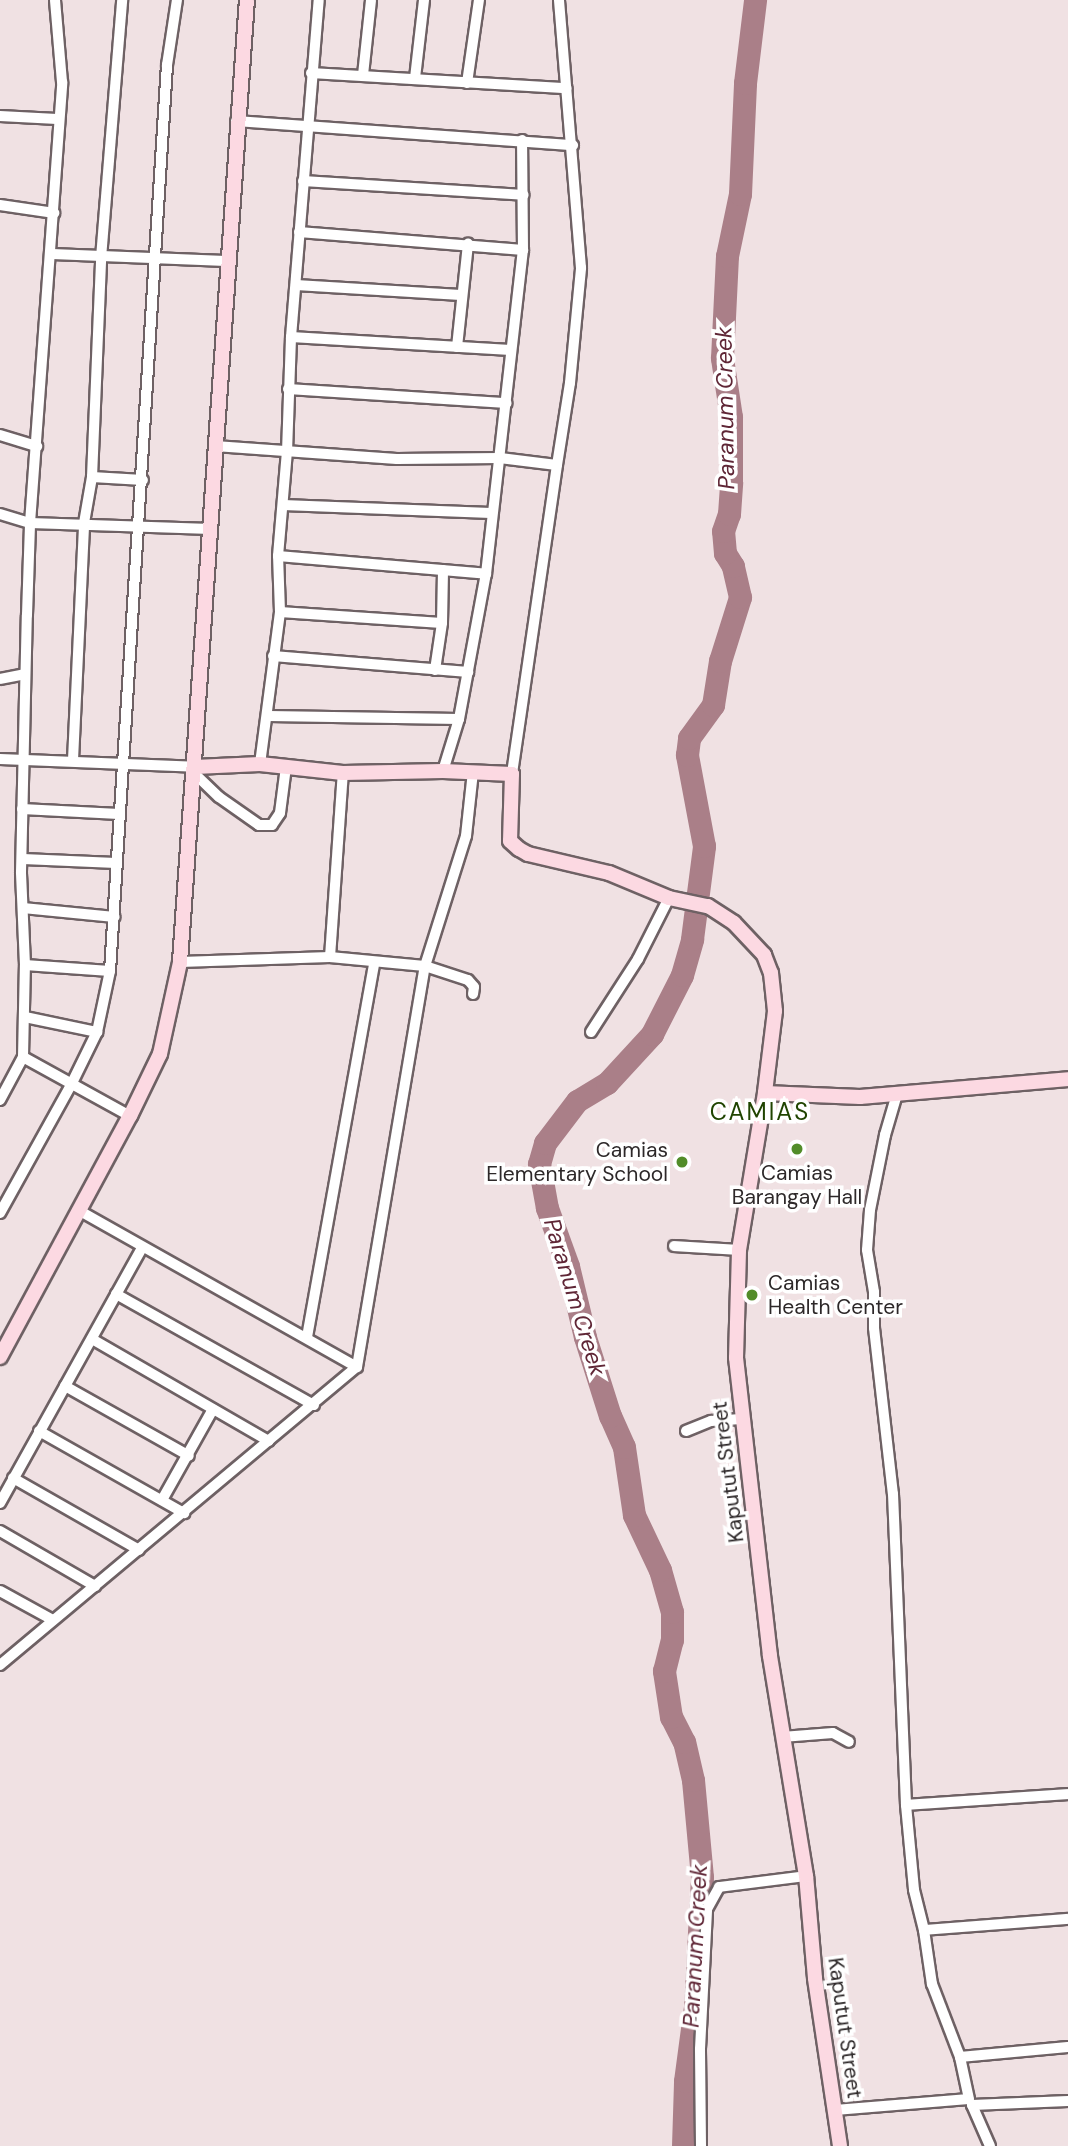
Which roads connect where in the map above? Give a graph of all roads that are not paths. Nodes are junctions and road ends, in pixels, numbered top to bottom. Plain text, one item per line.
1 (55, 0) edge
2 (122, 0) edge
3 (177, 0) edge
4 (247, 0) edge
5 (319, 0) edge
6 (371, 0) edge
7 (424, 0) edge
8 (479, 0) edge
9 (559, 0) edge
10 (311, 73) junction
11 (363, 75) junction
12 (415, 78) junction
13 (467, 83) junction
14 (567, 88) junction
15 (0, 116) edge
16 (57, 119) junction
17 (236, 121) junction
18 (307, 126) junction
19 (522, 140) junction
20 (573, 145) junction
21 (303, 181) junction
22 (524, 195) junction
23 (0, 205) edge
24 (54, 213) junction
25 (299, 232) junction
26 (468, 244) junction
27 (523, 250) junction
28 (51, 254) junction
29 (101, 258) junction
30 (156, 258) junction
31 (227, 261) junction
32 (296, 285) junction
33 (461, 295) junction
34 (291, 337) junction
35 (457, 347) junction
36 (511, 350) junction
37 (288, 389) junction
38 (507, 403) junction
39 (0, 435) edge
40 (37, 446) junction
41 (215, 446) junction
42 (287, 452) junction
43 (500, 458) junction
44 (557, 465) junction
45 (92, 477) junction
46 (143, 480) junction
47 (283, 505) junction
48 (491, 513) junction
49 (0, 514) edge
50 (30, 523) junction
51 (84, 523) junction
52 (139, 525) junction
53 (211, 529) junction
54 (278, 556) junction
55 (443, 570) junction
56 (486, 574) junction
57 (280, 612) junction
58 (442, 624) junction
59 (273, 656) junction
60 (435, 670) junction
61 (468, 672) junction
62 (25, 674) junction
63 (0, 679) edge
64 (269, 716) junction
65 (459, 719) junction
66 (0, 759) edge
67 (24, 759) junction
68 (73, 760) junction
69 (124, 764) junction
70 (260, 764) junction
71 (286, 767) junction
72 (195, 770) junction
73 (443, 771) junction
74 (473, 772) junction
75 (343, 773) junction
76 (512, 774) junction
77 (22, 808) junction
78 (118, 814) junction
79 (23, 859) junction
80 (116, 863) junction
81 (676, 898) junction
82 (23, 908) junction
83 (115, 917) junction
84 (330, 957) junction
85 (180, 962) junction
86 (374, 963) junction
87 (25, 965) junction
88 (425, 966) junction
89 (110, 971) junction
90 (473, 994) dead end
91 (24, 1017) junction
92 (97, 1032) junction
93 (591, 1032) dead end
94 (23, 1058) junction
95 (1068, 1079) edge
96 (71, 1085) junction
97 (765, 1093) junction
98 (897, 1094) junction
99 (0, 1100) edge
100 (130, 1116) junction
101 (80, 1211) junction
102 (0, 1213) edge
103 (674, 1246) dead end
104 (142, 1248) junction
105 (739, 1250) junction
106 (116, 1294) junction
107 (307, 1337) junction
108 (92, 1339) junction
109 (0, 1357) edge
110 (357, 1367) junction
111 (65, 1386) junction
112 (314, 1405) junction
113 (213, 1409) junction
114 (741, 1419) junction
115 (39, 1431) junction
116 (686, 1431) dead end
117 (269, 1441) junction
118 (189, 1455) junction
119 (13, 1478) junction
120 (162, 1500) junction
121 (0, 1503) edge
122 (184, 1513) junction
123 (0, 1531) edge
124 (139, 1550) junction
125 (95, 1586) junction
126 (0, 1591) edge
127 (53, 1620) junction
128 (3, 1659) edge
129 (782, 1737) junction
130 (849, 1742) dead end
131 (1068, 1794) edge
132 (906, 1805) junction
133 (806, 1875) junction
134 (1068, 1919) edge
135 (924, 1930) junction
136 (1068, 2047) edge
137 (960, 2057) junction
138 (1068, 2101) edge
139 (970, 2102) junction
140 (835, 2110) junction
141 (701, 2146) edge
142 (840, 2146) edge
143 (990, 2146) edge

1 - 16 street
2 - 29 street
3 - 30 street
4 - 17 street
5 - 10 street
6 - 11 street
7 - 12 street
8 - 13 street
9 - 14 street
10 - 11 street
10 - 18 street
11 - 12 street
12 - 13 street
13 - 14 street
14 - 20 street
15 - 16 street
16 - 24 street
17 - 18 street
17 - 31 street
18 - 19 street
18 - 21 street
19 - 20 street
19 - 22 street
20 - 44 street
21 - 22 street
21 - 25 street
22 - 27 street
23 - 24 street
24 - 28 street
25 - 26 street
25 - 32 street
26 - 27 street
26 - 33 street
27 - 36 street
28 - 29 street
28 - 40 street
29 - 30 street
29 - 45 street
30 - 31 street
30 - 46 street
31 - 41 street
32 - 33 street
32 - 34 street
33 - 35 street
34 - 35 street
34 - 37 street
35 - 36 street
36 - 38 street
37 - 38 street
37 - 42 street
38 - 43 street
39 - 40 street
40 - 50 street
41 - 42 street
41 - 53 street
42 - 43 street
42 - 47 street
43 - 44 street
43 - 48 street
44 - 76 street
45 - 46 street
45 - 51 street
46 - 52 street
47 - 48 street
47 - 54 street
48 - 56 street
49 - 50 street
50 - 51 street
50 - 62 street
51 - 52 street
51 - 68 street
52 - 53 street
52 - 69 street
53 - 72 street
54 - 55 street
54 - 57 street
55 - 56 street
55 - 58 street
56 - 61 street
57 - 58 street
57 - 59 street
58 - 60 street
59 - 60 street
59 - 64 street
60 - 61 street
61 - 65 street
62 - 63 street
62 - 67 street
64 - 65 street
64 - 70 street
65 - 73 street
66 - 67 street
67 - 68 street
67 - 77 street
68 - 69 street
69 - 72 street
69 - 78 street
70 - 71 street
70 - 72 street
71 - 72 street
71 - 75 street
72 - 85 street
73 - 74 street
73 - 75 street
74 - 76 street
74 - 88 street
75 - 84 street
76 - 81 street
77 - 78 street
77 - 79 street
78 - 80 street
79 - 80 street
79 - 82 street
80 - 83 street
81 - 93 street
81 - 97 street, Kaputut Street
82 - 83 street
82 - 87 street
83 - 89 street
84 - 85 street
84 - 86 street
85 - 100 street
86 - 88 street
86 - 107 street
87 - 89 street
87 - 91 street
88 - 90 street
88 - 110 street
89 - 92 street
91 - 92 street
91 - 94 street
92 - 96 street
94 - 96 street
94 - 99 street
95 - 98 street
96 - 100 street
96 - 102 street
97 - 98 street
97 - 105 street, Kaputut Street
98 - 132 street
100 - 101 street
101 - 104 street
101 - 109 street
103 - 105 street
104 - 106 street
104 - 107 street
105 - 114 street, Kaputut Street
106 - 108 street
106 - 112 street
107 - 110 street
108 - 111 street
108 - 113 street
110 - 112 street
111 - 115 street
111 - 118 street
112 - 117 street
113 - 117 street
113 - 118 street
114 - 116 street
114 - 129 street, Kaputut Street
115 - 119 street
115 - 120 street
117 - 122 street
118 - 120 street
119 - 121 street
119 - 124 street
120 - 122 street
122 - 124 street
123 - 125 street
124 - 125 street
125 - 127 street
126 - 127 street
127 - 128 street
129 - 130 street
129 - 133 street, Kaputut Street
131 - 132 street
132 - 135 street
133 - 140 street, Kaputut Street
133 - 141 street
134 - 135 street
135 - 137 street
136 - 137 street
137 - 139 street
138 - 139 street
139 - 140 street
139 - 143 street
140 - 142 street, Kaputut Street

